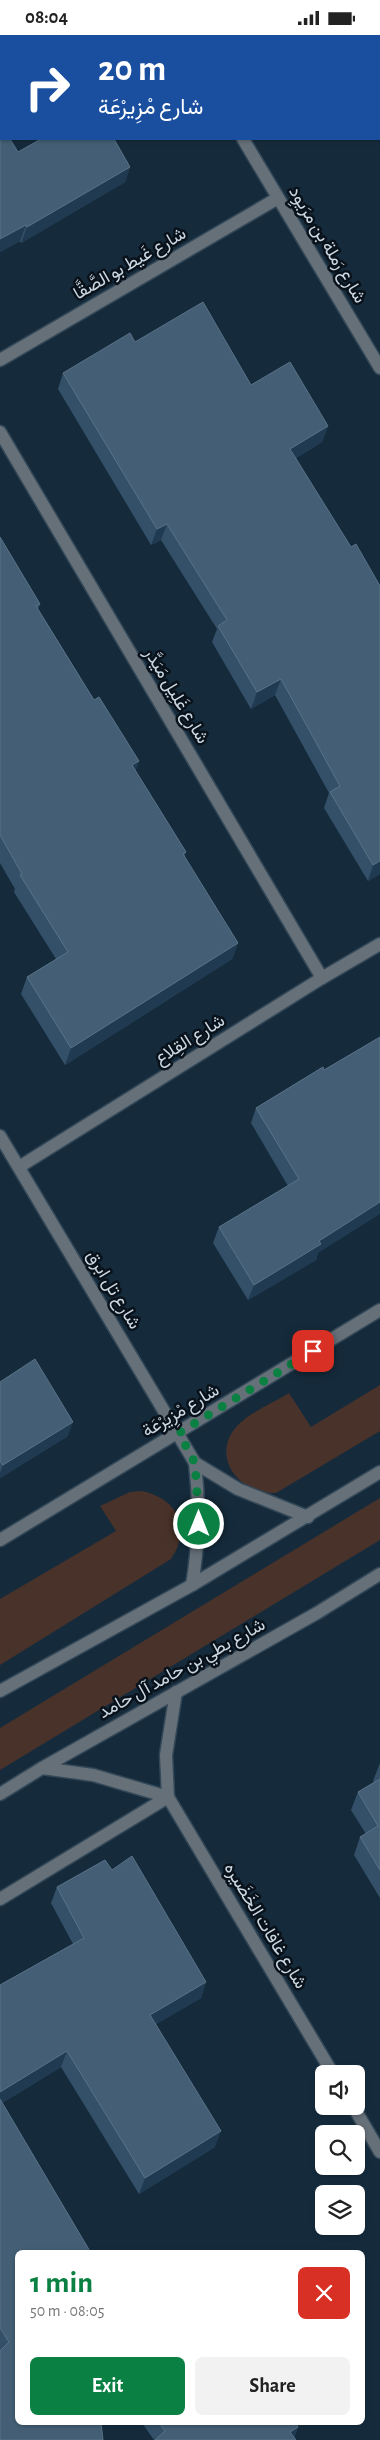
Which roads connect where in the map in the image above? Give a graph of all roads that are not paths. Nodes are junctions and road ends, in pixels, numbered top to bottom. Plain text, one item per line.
1 (244, 140) edge
2 (278, 198) junction
3 (0, 360) edge
4 (380, 368) edge
5 (0, 432) edge
6 (380, 944) edge
7 (322, 978) junction
8 (0, 1136) edge
9 (19, 1167) junction
10 (380, 1310) edge
11 (179, 1433) junction
12 (195, 1463) junction
13 (380, 1472) edge
14 (308, 1517) junction
15 (0, 1540) edge
16 (380, 1574) edge
17 (192, 1585) junction
18 (0, 1691) edge
19 (176, 1692) junction
20 (42, 1768) junction
21 (0, 1794) edge
22 (168, 1797) junction
23 (0, 1899) edge
24 (328, 2065) edge
25 (358, 2115) edge
26 (380, 2152) edge

1 - 2 street, شارع رَملة بن مرَيوِد
2 - 3 street, شارع غَيط بو الصَّقَّا
2 - 4 street, شارع رَملة بن مرَيوِد
5 - 7 street, شارع غَلِيل مَيَدَّر
6 - 7 street, شارع القِلاع
7 - 9 street, شارع القِلاع
8 - 9 street, شارع تل ابرق
9 - 11 street, شارع تل ابرق
10 - 11 street, شارع مْزِيرْعَة
11 - 12 street, شارع تل ابرق
11 - 15 street, شارع مْزِيرْعَة
12 - 14 street
12 - 17 street, شارع تل ابرق
13 - 14 street
14 - 17 street
16 - 19 street, شارع بطي بن حامد آل حامد
17 - 18 street
19 - 20 street, شارع بطي بن حامد آل حامد
19 - 22 street, شارع غافات الخَضَيره
20 - 21 street, شارع بطي بن حامد آل حامد
20 - 22 street
22 - 23 street
22 - 24 street, شارع غافات الخَضَيره
25 - 26 street

